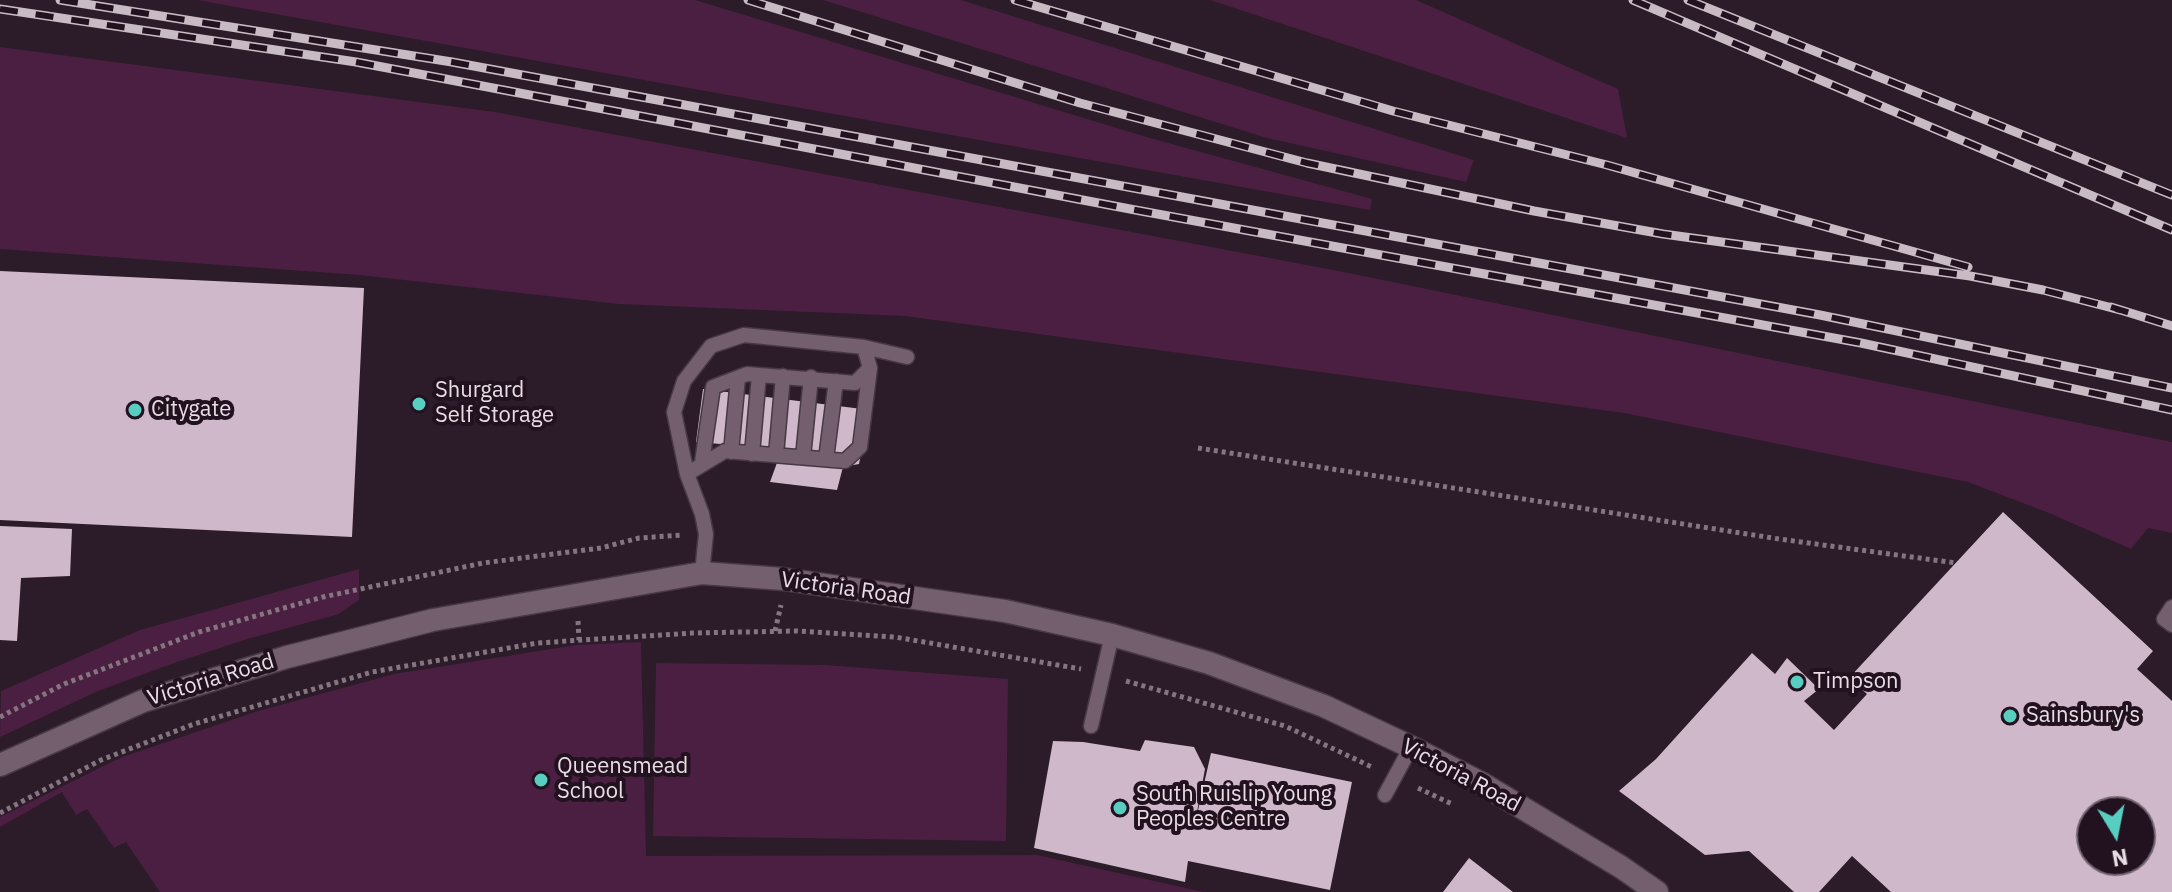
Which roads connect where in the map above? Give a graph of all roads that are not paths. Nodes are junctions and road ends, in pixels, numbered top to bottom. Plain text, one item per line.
1 (864, 347) junction
2 (907, 357) dead end
3 (870, 368) junction
4 (759, 375) junction
5 (783, 376) junction
6 (811, 377) junction
7 (738, 378) junction
8 (836, 381) junction
9 (731, 452) junction
10 (752, 454) junction
11 (776, 455) junction
12 (803, 457) junction
13 (826, 459) junction
14 (702, 462) junction
15 (687, 474) junction
16 (702, 573) junction
17 (2172, 607) edge
18 (2172, 625) edge
19 (1112, 635) junction
20 (1091, 726) dead end
21 (1411, 747) junction
22 (0, 765) edge
23 (1385, 795) dead end
24 (1657, 892) edge

1 - 2 lane
1 - 3 lane
1 - 15 lane
3 - 8 lane
3 - 13 lane
4 - 5 lane
4 - 7 lane
4 - 10 lane
5 - 6 lane
5 - 11 lane
6 - 8 lane
6 - 12 lane
7 - 9 lane
7 - 14 lane
8 - 13 lane
9 - 10 lane
9 - 14 lane
10 - 11 lane
11 - 12 lane
12 - 13 lane
14 - 15 lane
15 - 16 lane
16 - 19 street, Victoria Road
16 - 22 street, Victoria Road
17 - 18 lane
19 - 20 lane
19 - 21 street, Victoria Road
21 - 23 lane
21 - 24 street, Victoria Road

